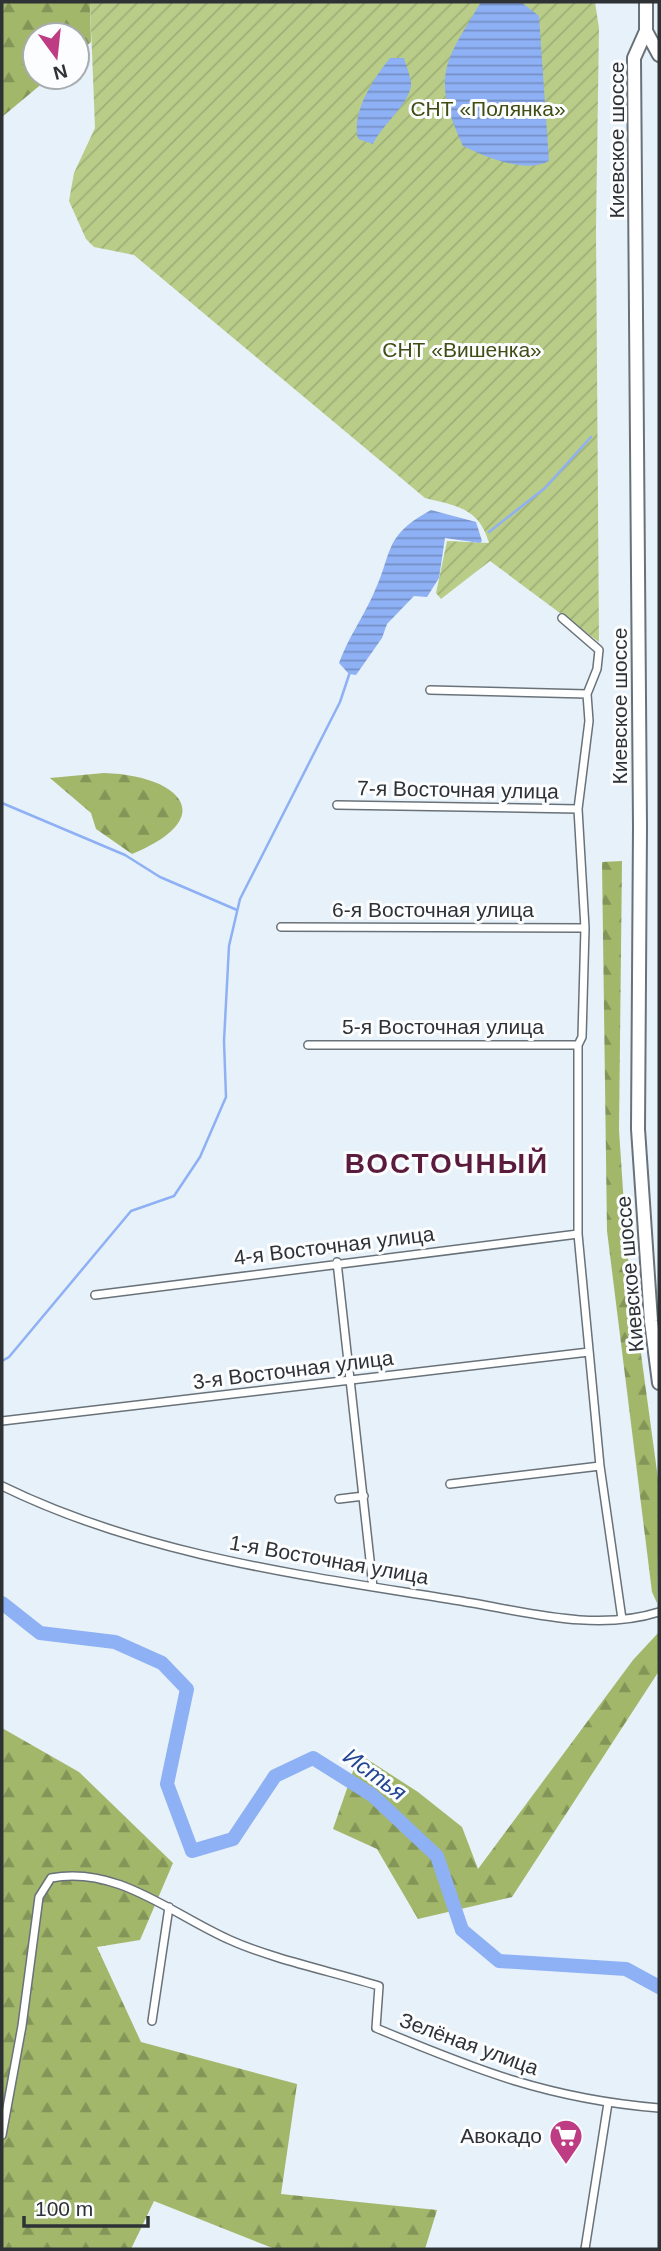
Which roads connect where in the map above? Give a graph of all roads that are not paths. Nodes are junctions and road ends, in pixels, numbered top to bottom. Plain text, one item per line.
1 (646, 2) edge
2 (646, 31) junction
3 (659, 55) edge
4 (562, 618) dead end
5 (430, 690) dead end
6 (587, 694) junction
7 (337, 805) dead end
8 (578, 809) junction
9 (281, 928) dead end
10 (585, 928) junction
11 (308, 1045) dead end
12 (578, 1045) junction
13 (578, 1234) junction
14 (337, 1262) junction
15 (94, 1295) dead end
16 (650, 1302) junction
17 (659, 1312) edge
18 (589, 1352) junction
19 (351, 1381) junction
20 (659, 1383) edge
21 (2, 1421) edge
22 (600, 1466) junction
23 (450, 1484) dead end
24 (2, 1486) edge
25 (364, 1496) junction
26 (339, 1499) dead end
27 (373, 1587) junction
28 (659, 1612) edge
29 (622, 1619) junction
30 (169, 1907) junction
31 (152, 2021) dead end
32 (608, 2104) junction
33 (659, 2108) edge
34 (2, 2135) edge
35 (584, 2249) edge

1 - 2 highway, Киевское шоссе
2 - 3 highway, Киевское шоссе
2 - 16 highway, Киевское шоссе
4 - 6 street
5 - 6 street
6 - 8 street
7 - 8 street, 7-я Восточная улица
8 - 10 street
9 - 10 street, 6-я Восточная улица
10 - 12 street
11 - 12 street, 5-я Восточная улица
12 - 13 street
13 - 14 street, 4-я Восточная улица
13 - 18 street
14 - 15 street, 4-я Восточная улица
14 - 19 street
16 - 17 highway
16 - 20 highway, Киевское шоссе
18 - 19 street, 3-я Восточная улица
18 - 22 street
19 - 21 street, 3-я Восточная улица
19 - 25 street
22 - 23 street
22 - 29 street
24 - 27 street, 1-я Восточная улица
25 - 26 street
25 - 27 street
27 - 29 street, 1-я Восточная улица
28 - 29 street, 1-я Восточная улица
30 - 31 street
30 - 32 street, Зелёная улица
30 - 34 street
32 - 33 street, Зелёная улица
32 - 35 street

